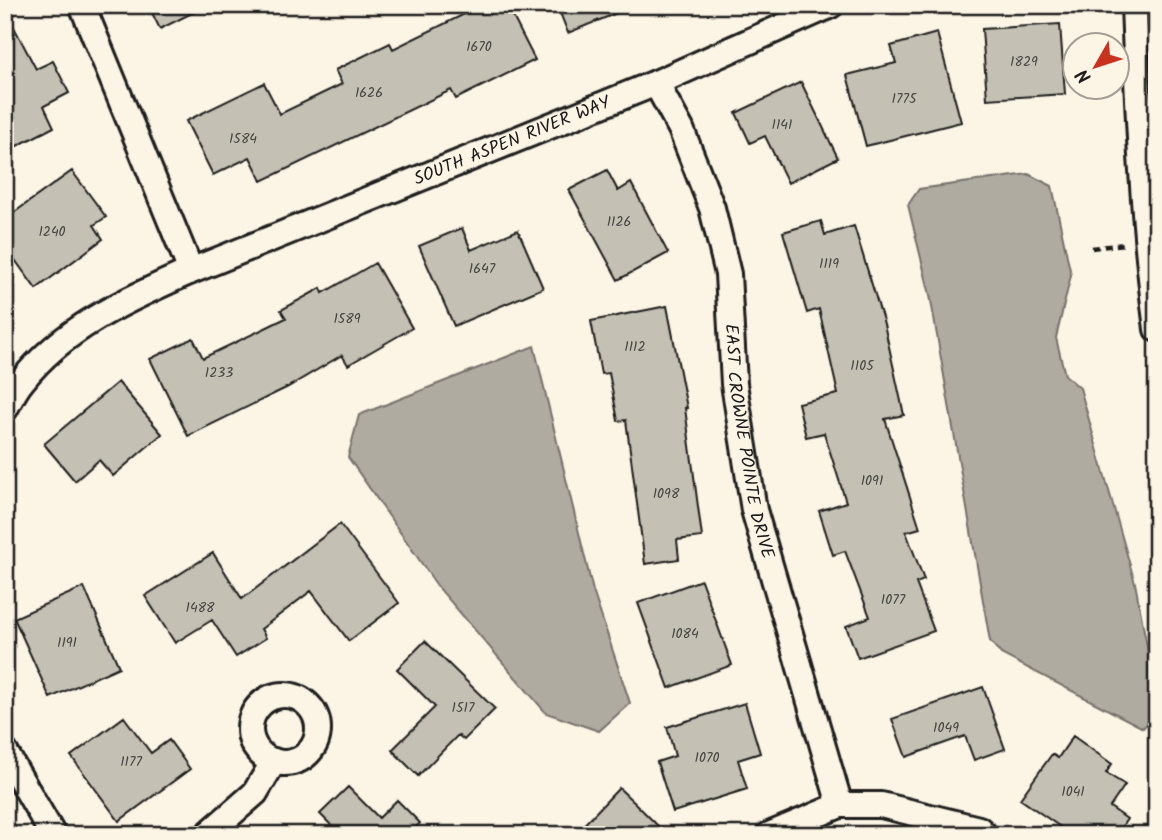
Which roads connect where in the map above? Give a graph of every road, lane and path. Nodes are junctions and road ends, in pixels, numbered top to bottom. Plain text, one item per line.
1 (82, 5) edge
2 (831, 5) edge
3 (1134, 5) edge
4 (656, 83) junction
5 (1124, 244) dead end
6 (1092, 248) dead end
7 (191, 271) junction
8 (1157, 329) edge
9 (5, 409) edge
10 (5, 752) edge
11 (274, 761) dead end
12 (840, 805) junction
13 (53, 835) edge
14 (207, 835) edge
15 (769, 835) edge
16 (985, 835) edge

1 - 7 street
2 - 4 street, SOUTH ASPEN RIVER WAY
3 - 8 street
4 - 7 street, SOUTH ASPEN RIVER WAY
4 - 12 street, EAST CROWNE POINTE DRIVE
5 - 6 path
7 - 9 street, SOUTH ASPEN RIVER WAY
10 - 13 street
11 - 14 street
12 - 15 street
12 - 16 street

